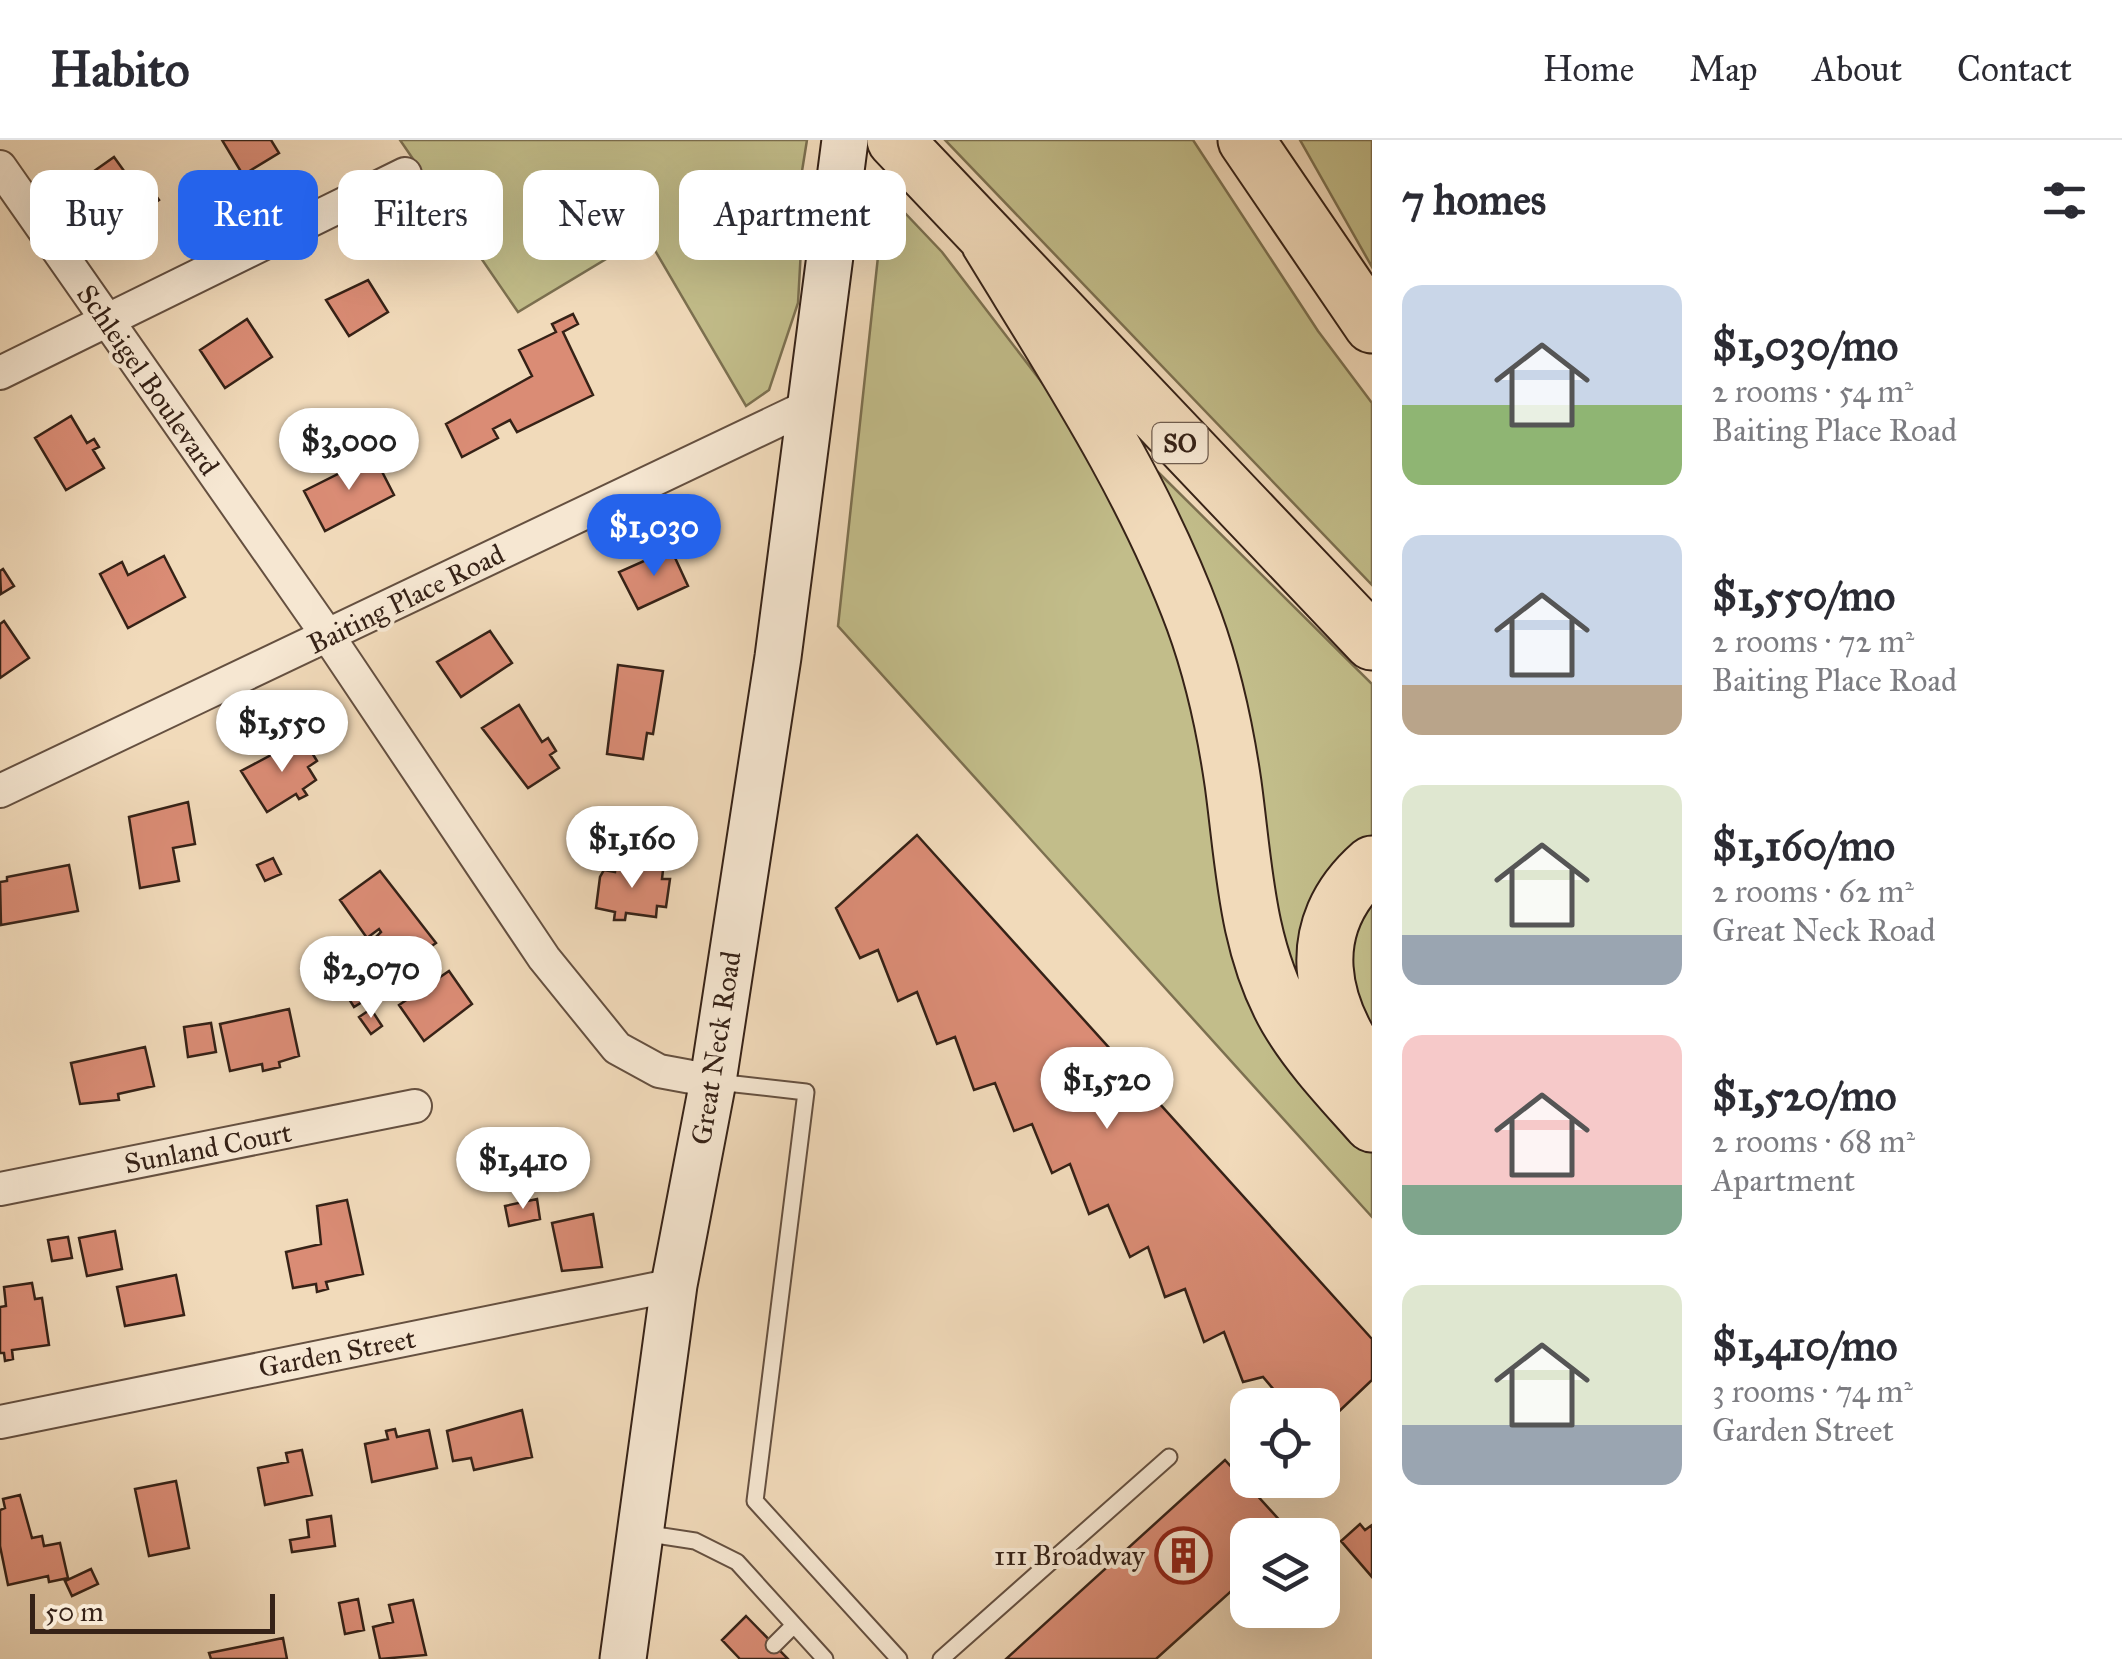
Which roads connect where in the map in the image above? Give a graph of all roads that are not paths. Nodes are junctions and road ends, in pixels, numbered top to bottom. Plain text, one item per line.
1 (845, 140) edge
2 (895, 140) edge
3 (1246, 140) edge
4 (0, 166) edge
5 (338, 207) edge
6 (990, 242) junction
7 (106, 321) junction
8 (1372, 325) edge
9 (0, 373) edge
10 (811, 406) junction
11 (328, 636) junction
12 (1372, 642) edge
13 (0, 791) edge
14 (1372, 864) edge
15 (1372, 1075) edge
16 (713, 1081) junction
17 (415, 1106) dead end
18 (1372, 1124) edge
19 (0, 1189) edge
20 (674, 1285) junction
21 (0, 1422) edge
22 (1169, 1457) dead end
23 (641, 1533) junction
24 (794, 1625) junction
25 (774, 1645) dead end
26 (623, 1659) edge
27 (825, 1659) edge
28 (899, 1659) edge
29 (941, 1659) edge

1 - 10 main road, Great Neck Road
2 - 6 highway, SO
3 - 8 highway
4 - 7 street, Schleigel Boulevard
5 - 7 street
6 - 12 highway, SO
6 - 18 highway
7 - 9 street
7 - 11 street, Schleigel Boulevard
10 - 11 street, Baiting Place Road
10 - 16 main road, Great Neck Road
11 - 13 street, Baiting Place Road
11 - 16 street, Schleigel Boulevard
14 - 15 highway
16 - 20 main road, Great Neck Road
16 - 28 lane
17 - 19 street, Sunland Court
20 - 21 street, Garden Street
20 - 23 main road, Great Neck Road
22 - 29 lane
23 - 24 lane
23 - 26 main road, Great Neck Road
24 - 25 lane
24 - 27 lane

